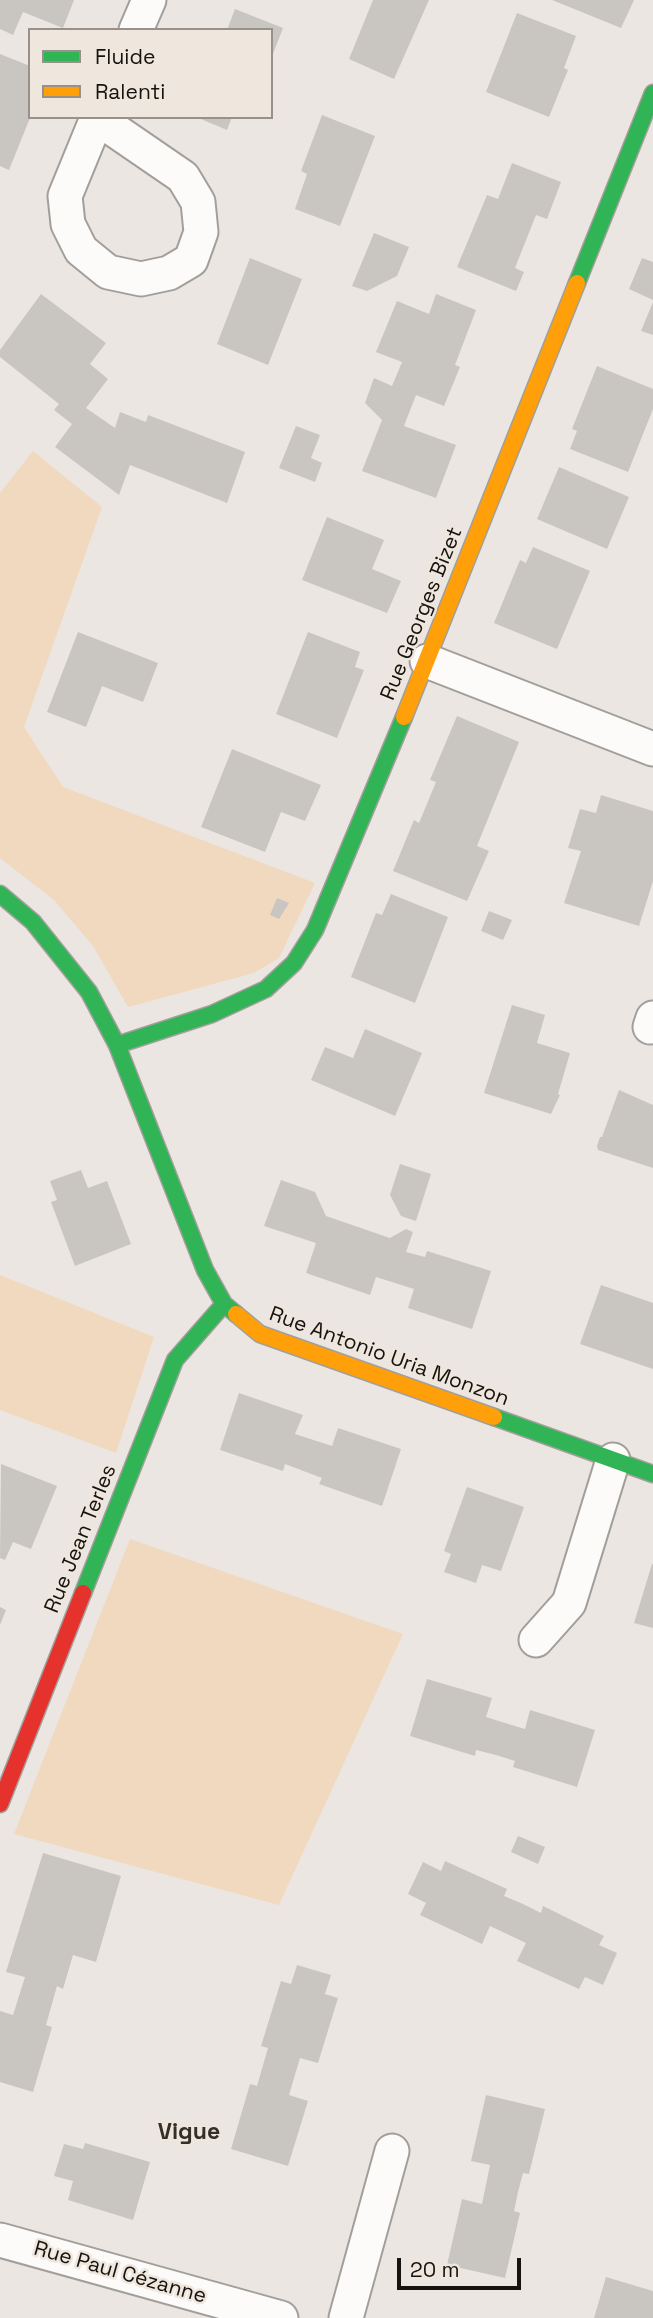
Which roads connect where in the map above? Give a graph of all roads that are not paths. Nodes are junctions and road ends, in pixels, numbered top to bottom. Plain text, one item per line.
1 (149, 0) edge
2 (137, 28) edge
3 (653, 93) edge
4 (97, 119) edge
5 (98, 119) edge
6 (427, 661) junction
7 (653, 748) edge
8 (0, 894) edge
9 (117, 1045) junction
10 (224, 1304) junction
11 (612, 1460) junction
12 (653, 1474) edge
13 (536, 1640) dead end
14 (0, 1804) edge
15 (391, 2151) dead end
16 (0, 2240) edge
17 (281, 2318) edge
18 (346, 2318) edge

1 - 2 street
3 - 6 street, Rue Georges Bizet
4 - 5 street
6 - 7 street
6 - 9 street, Rue Georges Bizet
8 - 9 street, Rue Antonio Uria Monzon
9 - 10 street, Rue Antonio Uria Monzon
10 - 11 street, Rue Antonio Uria Monzon
10 - 14 street, Rue Jean Terles
11 - 12 street, Rue Antonio Uria Monzon
11 - 13 street
15 - 18 street
16 - 17 street, Rue Paul Cézanne

